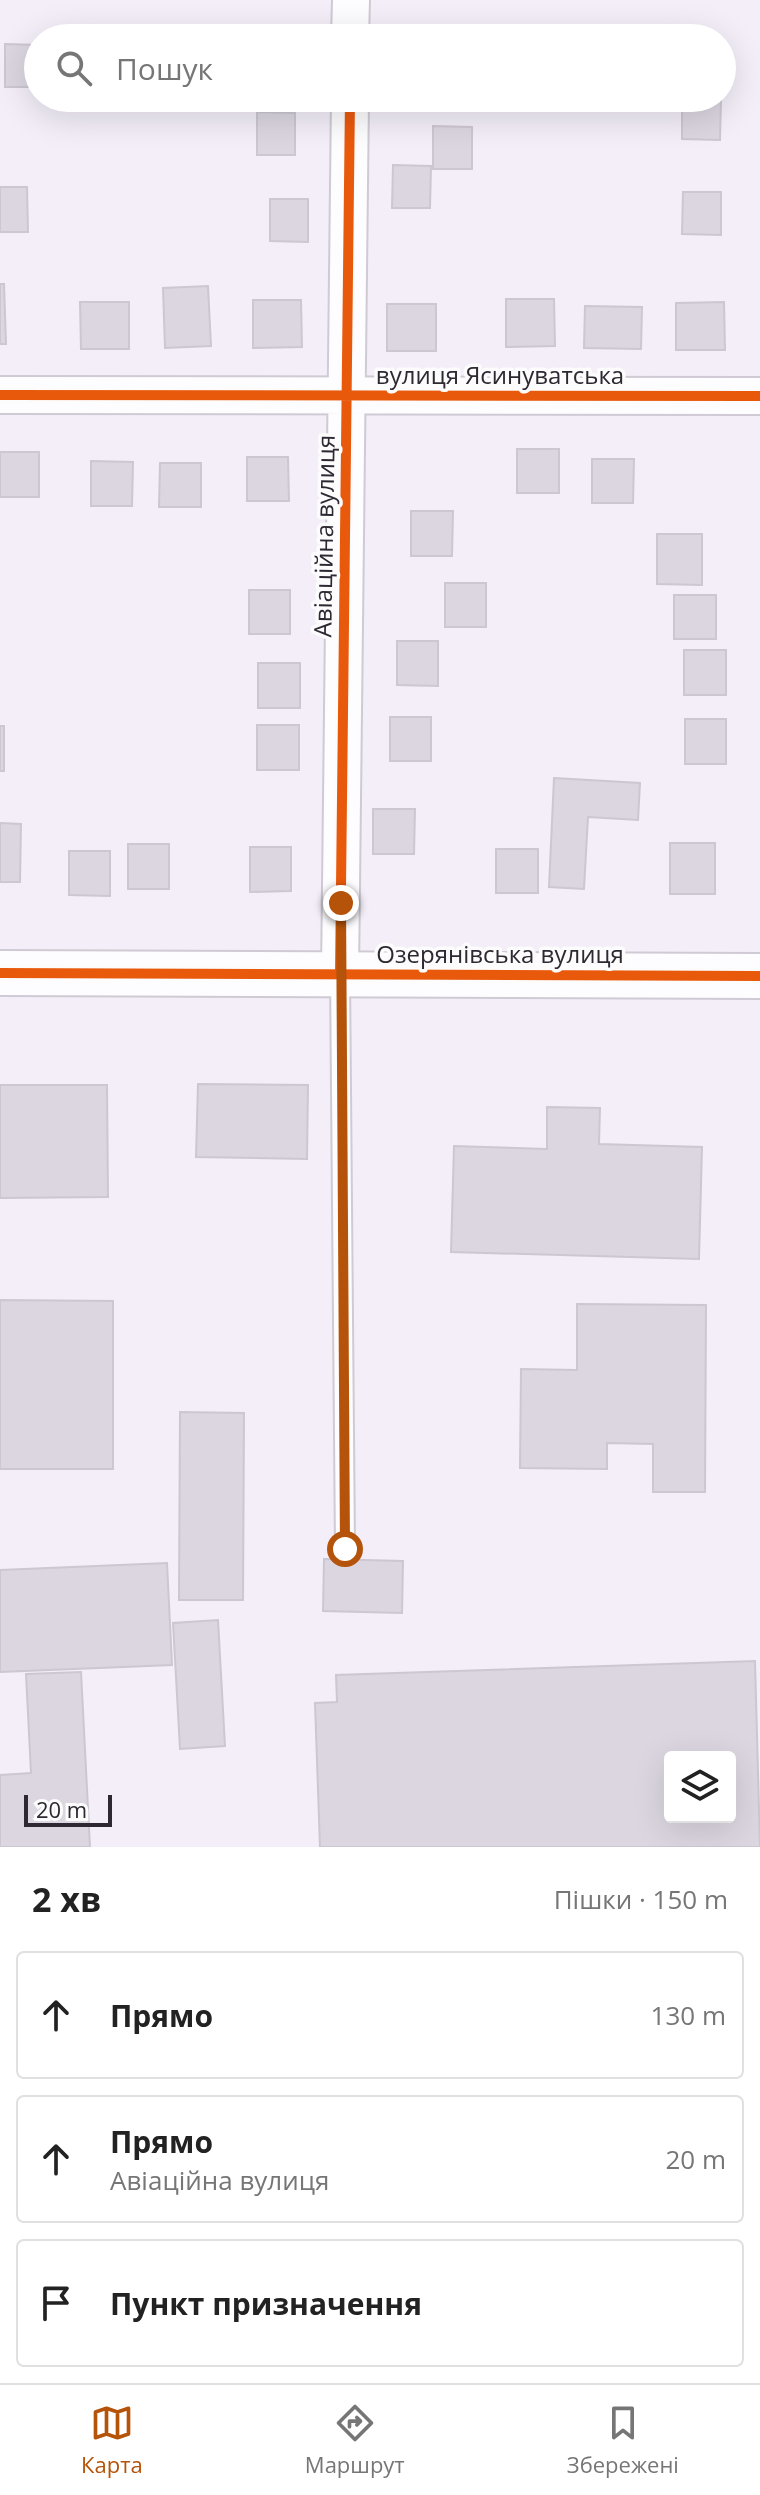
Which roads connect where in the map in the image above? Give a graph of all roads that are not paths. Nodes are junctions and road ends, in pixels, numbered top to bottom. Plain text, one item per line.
1 (351, 0) edge
2 (350, 24) edge
3 (350, 112) edge
4 (0, 395) edge
5 (346, 396) junction
6 (760, 396) edge
7 (0, 973) edge
8 (340, 974) junction
9 (760, 976) edge
10 (345, 1549) dead end

1 - 2 street
3 - 5 street, Авіаційна вулиця
4 - 5 street, вулиця Ясинуватська
5 - 6 street, вулиця Ясинуватська
5 - 8 street, Авіаційна вулиця
7 - 8 street, Озерянівська вулиця
8 - 9 street, Озерянівська вулиця
8 - 10 lane

